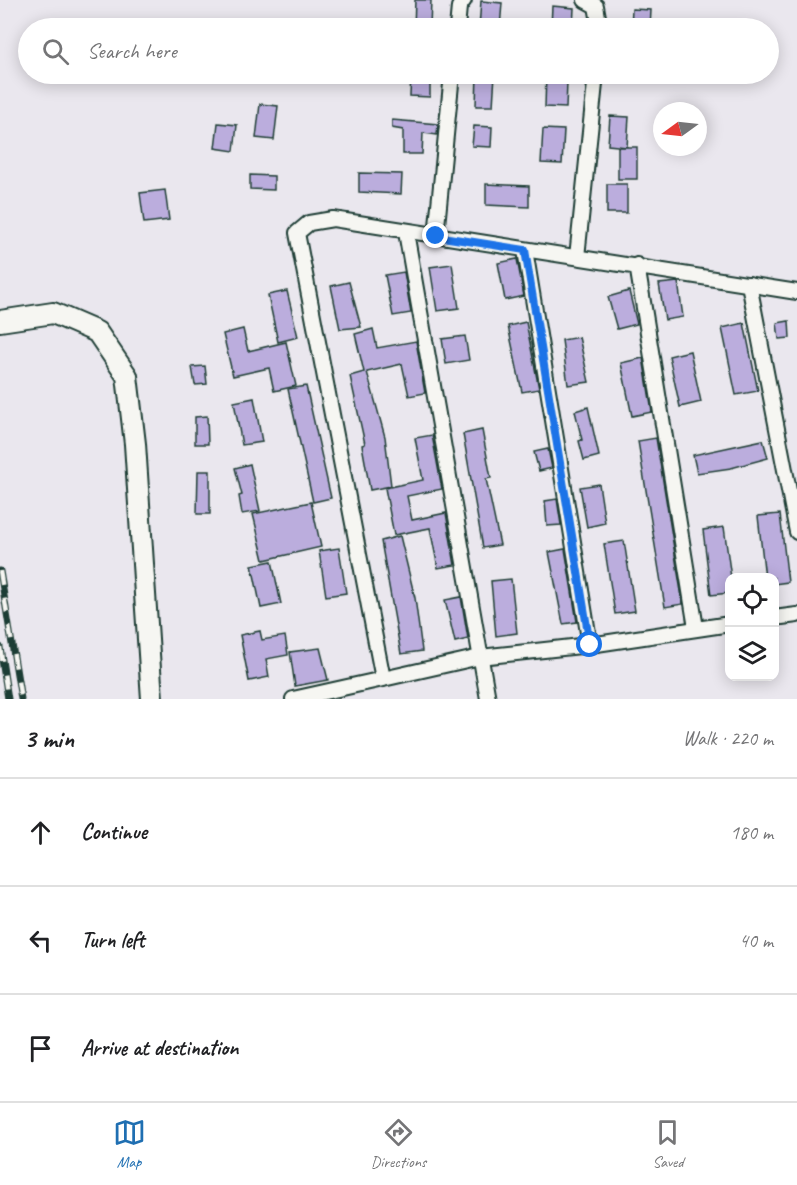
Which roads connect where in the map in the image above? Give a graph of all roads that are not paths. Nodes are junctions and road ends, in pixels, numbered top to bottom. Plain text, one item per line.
1 (464, 0) edge
2 (585, 0) edge
3 (458, 18) edge
4 (598, 18) edge
5 (451, 84) edge
6 (595, 84) edge
7 (406, 232) junction
8 (436, 236) junction
9 (525, 250) junction
10 (577, 257) junction
11 (637, 265) junction
12 (749, 284) junction
13 (797, 292) edge
14 (0, 321) edge
15 (797, 532) edge
16 (797, 615) edge
17 (779, 617) edge
18 (725, 624) edge
19 (696, 628) junction
20 (590, 645) junction
21 (480, 657) junction
22 (383, 679) junction
23 (152, 699) edge
24 (293, 699) edge
25 (488, 699) edge

1 - 3 street
2 - 4 street
5 - 8 street
6 - 10 street
7 - 8 street
7 - 21 street
7 - 22 street
8 - 9 street
9 - 10 street
9 - 20 street
10 - 11 street
11 - 12 street
11 - 19 street
12 - 13 street
12 - 15 street
14 - 23 main road
16 - 17 street
18 - 19 street
19 - 20 street
20 - 21 street
21 - 22 street
21 - 25 street
22 - 24 street

